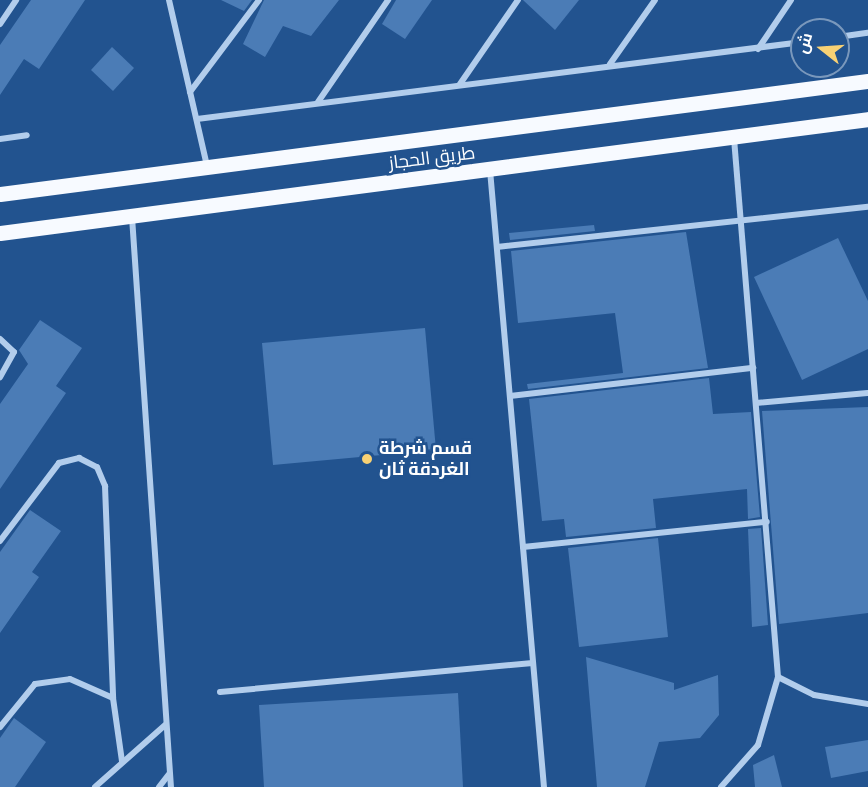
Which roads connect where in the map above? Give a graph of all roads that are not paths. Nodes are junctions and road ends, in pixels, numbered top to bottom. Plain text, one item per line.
1 (16, 0) edge
2 (169, 0) edge
3 (259, 0) edge
4 (388, 0) edge
5 (518, 0) edge
6 (655, 0) edge
7 (791, 0) edge
8 (0, 24) edge
9 (868, 33) edge
10 (850, 35) edge
11 (790, 44) edge
12 (758, 49) junction
13 (610, 64) junction
14 (868, 81) edge
15 (460, 84) junction
16 (190, 92) junction
17 (318, 102) junction
18 (197, 119) junction
19 (868, 119) edge
20 (27, 135) dead end
21 (734, 136) junction
22 (0, 140) edge
23 (208, 168) junction
24 (490, 170) junction
25 (0, 194) edge
26 (868, 207) edge
27 (132, 217) junction
28 (740, 221) junction
29 (0, 233) edge
30 (497, 247) junction
31 (0, 339) edge
32 (753, 368) junction
33 (0, 378) edge
34 (868, 393) edge
35 (510, 396) junction
36 (756, 402) junction
37 (767, 522) junction
38 (0, 541) edge
39 (523, 547) junction
40 (533, 663) junction
41 (778, 676) junction
42 (220, 692) dead end
43 (113, 698) junction
44 (868, 704) edge
45 (165, 725) junction
46 (0, 727) edge
47 (122, 761) junction
48 (169, 774) junction
49 (95, 787) edge
50 (159, 787) edge
51 (171, 787) edge
52 (544, 787) edge
53 (721, 787) edge

1 - 8 street
2 - 16 street
3 - 16 street
4 - 17 street
5 - 15 street
6 - 13 street
7 - 12 street
9 - 10 street
11 - 12 street
12 - 13 street
13 - 15 street
14 - 23 main road, طريق الحجاز
15 - 17 street
16 - 18 street
17 - 18 street
18 - 23 street
19 - 21 main road, طريق الحجاز
20 - 22 street
21 - 24 main road, طريق الحجاز
21 - 28 street
23 - 25 main road, طريق الحجاز
24 - 27 main road, طريق الحجاز
24 - 30 street
26 - 28 street
27 - 29 main road, طريق الحجاز
27 - 45 street
28 - 30 street
28 - 32 street
30 - 35 street
31 - 33 street
32 - 35 street
32 - 36 street
34 - 36 street
35 - 39 street
36 - 37 street
37 - 39 street
37 - 41 street
38 - 43 street
39 - 40 street
40 - 42 street
40 - 52 street
41 - 44 street
41 - 53 street
43 - 46 street
43 - 47 street
45 - 47 street
45 - 48 street
47 - 49 street
48 - 50 street
48 - 51 street

